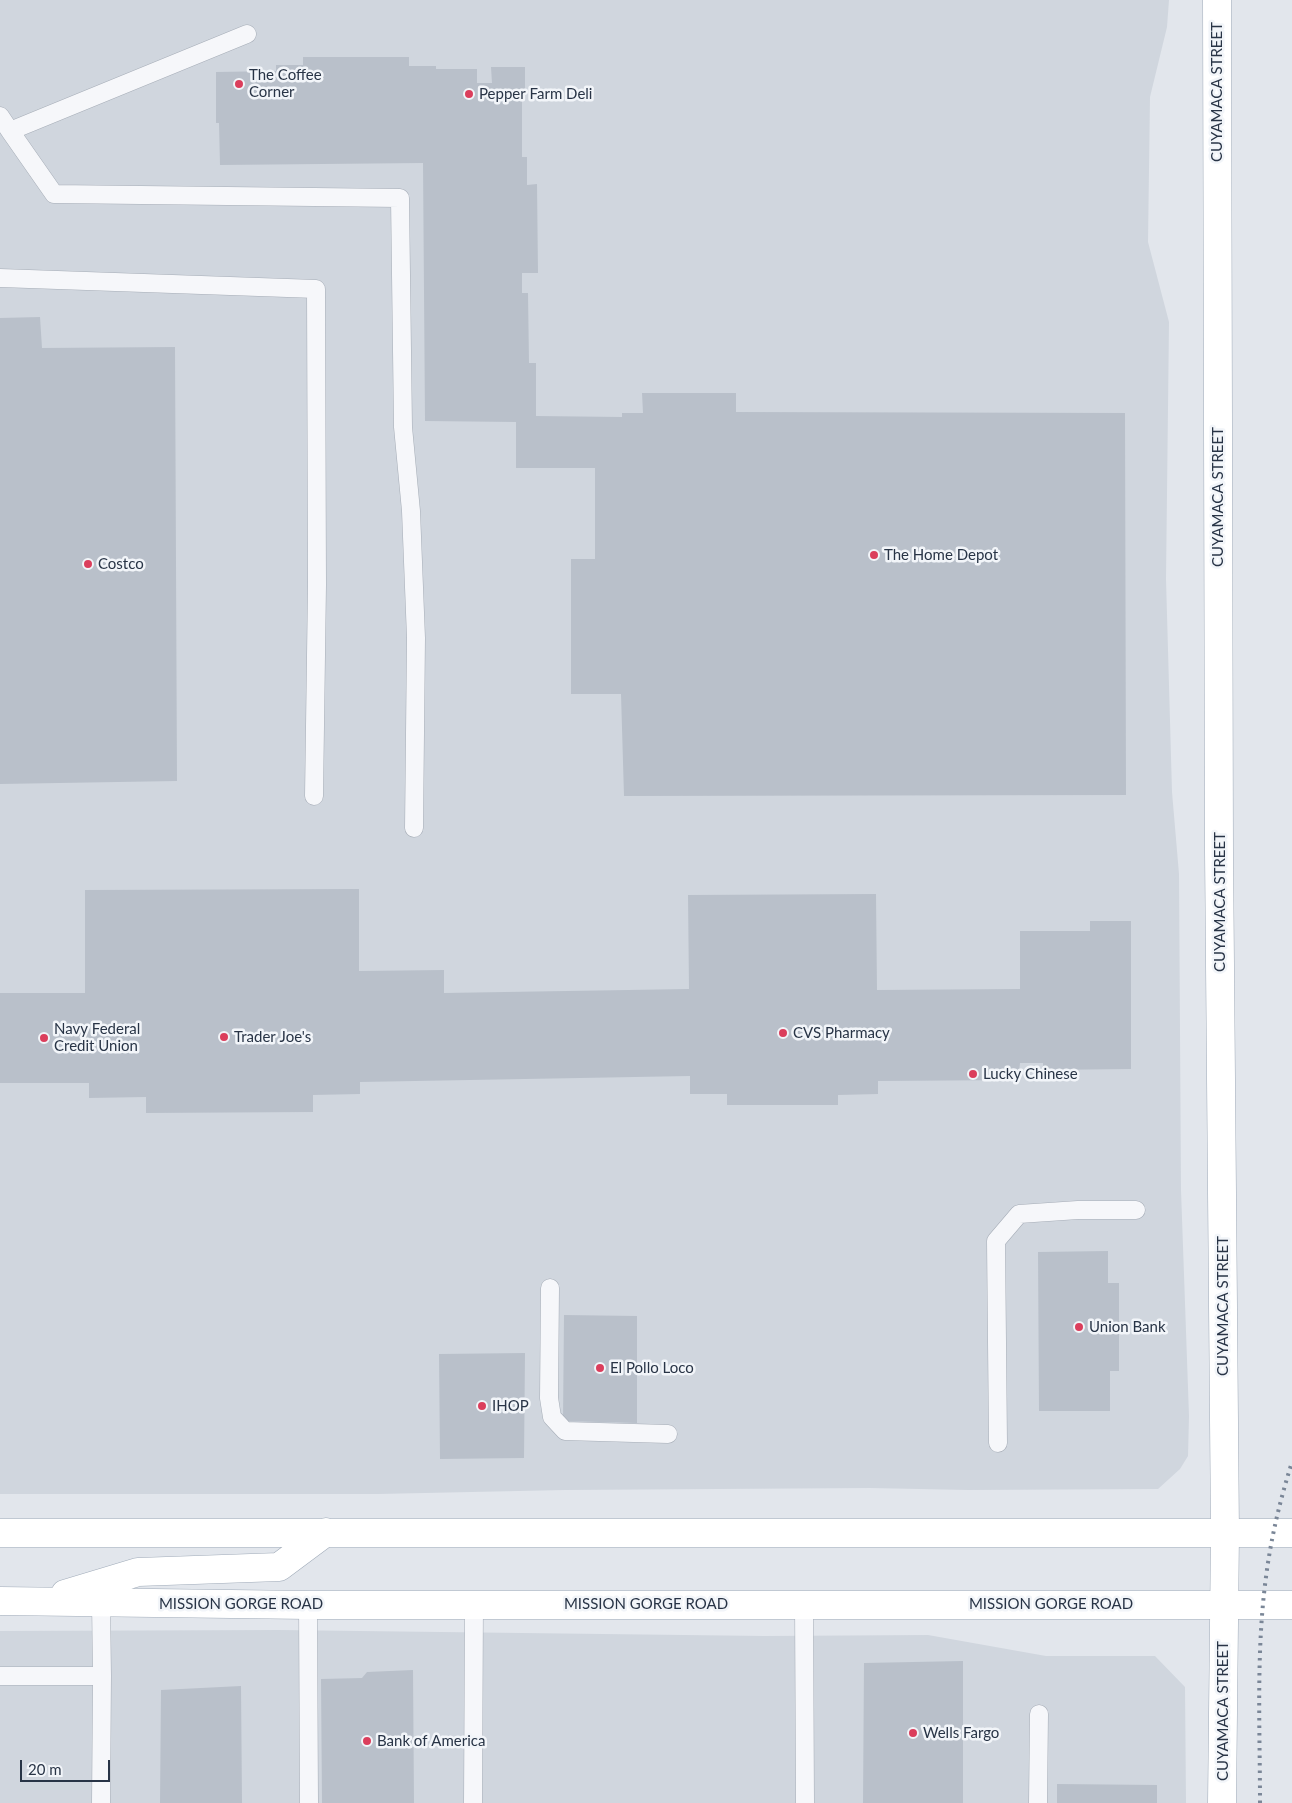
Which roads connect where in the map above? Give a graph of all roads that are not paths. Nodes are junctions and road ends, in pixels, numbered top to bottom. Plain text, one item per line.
1 (1217, 0) edge
2 (247, 34) dead end
3 (5, 124) edge
4 (0, 278) edge
5 (314, 796) dead end
6 (414, 828) dead end
7 (1136, 1210) dead end
8 (550, 1288) dead end
9 (668, 1434) dead end
10 (998, 1443) dead end
11 (0, 1532) edge
12 (43, 1532) junction
13 (326, 1532) junction
14 (1224, 1533) junction
15 (1292, 1533) edge
16 (0, 1548) edge
17 (0, 1601) edge
18 (40, 1602) junction
19 (101, 1603) junction
20 (474, 1604) junction
21 (804, 1604) junction
22 (1224, 1604) junction
23 (308, 1605) junction
24 (1292, 1605) edge
25 (0, 1676) edge
26 (102, 1676) junction
27 (1039, 1714) dead end
28 (100, 1803) edge
29 (309, 1803) edge
30 (473, 1803) edge
31 (805, 1803) edge
32 (1038, 1803) edge
33 (1222, 1803) edge

1 - 14 main road, CUYAMACA STREET
2 - 3 lane
3 - 6 lane
4 - 5 lane
7 - 10 lane
8 - 9 lane
11 - 12 main road
12 - 13 main road
12 - 16 main road
13 - 14 main road
13 - 18 main road
14 - 15 main road
14 - 22 main road, CUYAMACA STREET
17 - 18 main road, MISSION GORGE ROAD
18 - 19 main road, MISSION GORGE ROAD
19 - 23 main road, MISSION GORGE ROAD
19 - 26 lane
20 - 21 main road, MISSION GORGE ROAD
20 - 23 main road, MISSION GORGE ROAD
20 - 30 lane
21 - 22 main road, MISSION GORGE ROAD
21 - 31 lane
22 - 24 main road, MISSION GORGE ROAD
22 - 33 main road, CUYAMACA STREET
23 - 29 lane
25 - 26 lane
26 - 28 lane
27 - 32 lane

